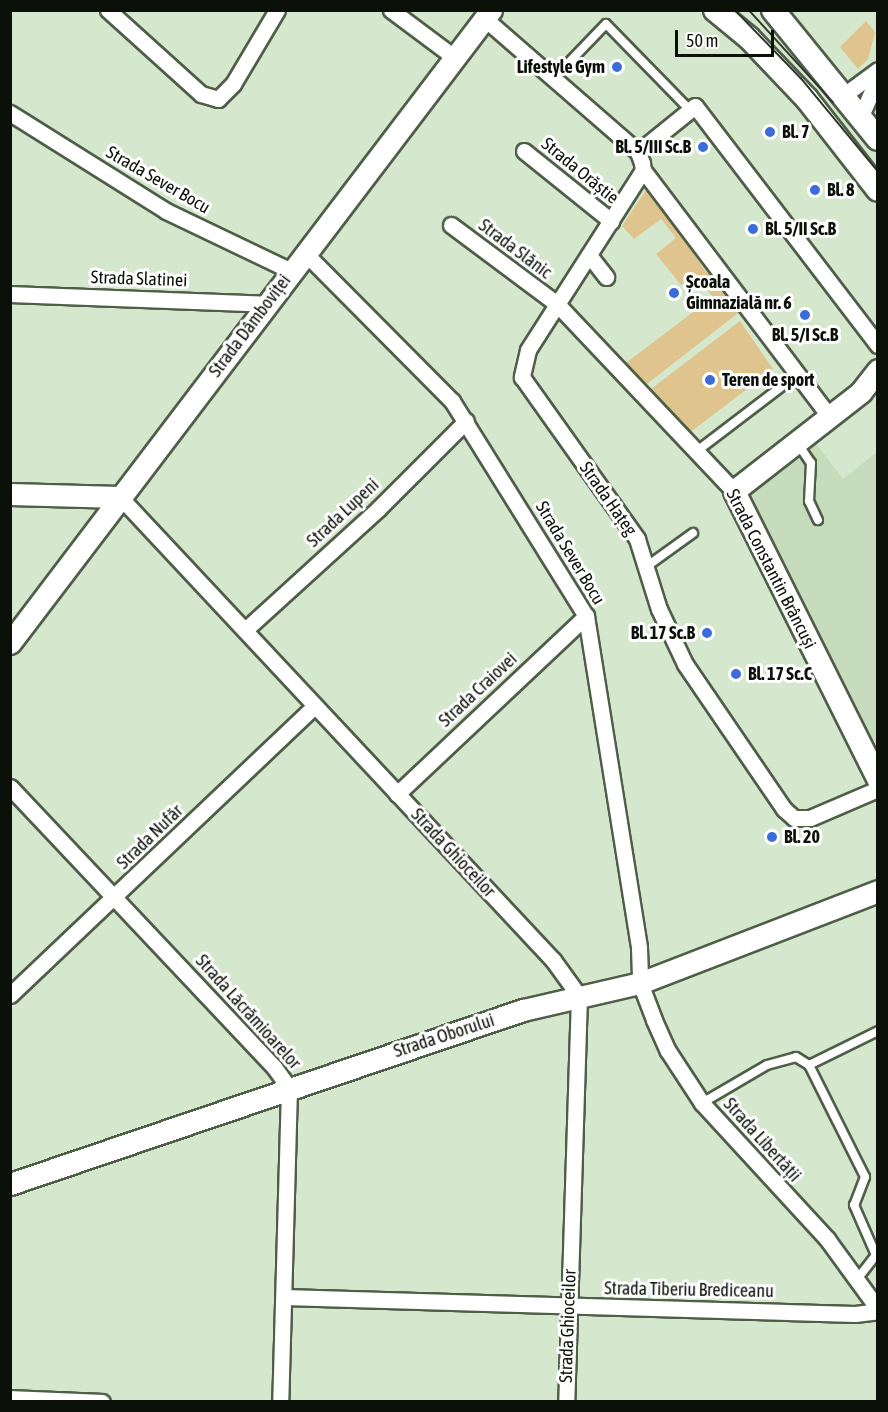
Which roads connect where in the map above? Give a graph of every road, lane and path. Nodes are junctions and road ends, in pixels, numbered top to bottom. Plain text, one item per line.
1 (108, 10) edge
2 (277, 10) edge
3 (391, 10) edge
4 (715, 10) edge
5 (773, 10) edge
6 (488, 14) edge
7 (454, 57) junction
8 (878, 70) edge
9 (878, 77) edge
10 (553, 79) junction
11 (844, 95) junction
12 (694, 106) junction
13 (10, 113) edge
14 (861, 116) junction
15 (878, 139) edge
16 (524, 151) dead end
17 (639, 152) junction
18 (643, 170) junction
19 (878, 190) edge
20 (611, 221) junction
21 (451, 225) dead end
22 (306, 254) junction
23 (589, 255) junction
24 (291, 271) junction
25 (606, 277) dead end
26 (10, 294) edge
27 (266, 304) junction
28 (557, 304) junction
29 (878, 345) edge
30 (878, 370) edge
31 (798, 374) junction
32 (830, 417) junction
33 (466, 421) junction
34 (797, 443) junction
35 (697, 451) junction
36 (734, 491) junction
37 (10, 494) edge
38 (120, 496) junction
39 (818, 520) dead end
40 (693, 533) dead end
41 (646, 567) junction
42 (586, 616) junction
43 (245, 630) junction
44 (10, 643) edge
45 (315, 706) junction
46 (878, 780) edge
47 (10, 788) edge
48 (878, 789) edge
49 (397, 794) junction
50 (878, 891) edge
51 (115, 897) junction
52 (640, 984) junction
53 (10, 995) edge
54 (579, 996) junction
55 (878, 1030) edge
56 (809, 1065) junction
57 (289, 1089) junction
58 (702, 1103) junction
59 (10, 1184) edge
60 (857, 1279) junction
61 (284, 1297) junction
62 (569, 1307) junction
63 (878, 1310) edge
64 (10, 1398) edge
65 (102, 1401) edge
66 (280, 1401) edge
67 (566, 1401) edge

1 - 2 street
3 - 7 street
4 - 19 main road
5 - 11 main road
6 - 7 street, Strada Dâmboviței
6 - 10 street
7 - 22 street, Strada Dâmboviței
8 - 11 street
9 - 14 street
10 - 12 lane
10 - 17 street
11 - 14 main road
12 - 17 street
12 - 29 street
13 - 24 street, Strada Sever Bocu
14 - 15 main road
16 - 20 street, Strada Orăștie
17 - 18 street
18 - 20 street, Strada Hațeg
18 - 31 street
20 - 23 street, Strada Hațeg
21 - 28 street, Strada Slănic
22 - 24 street, Strada Dâmboviței
22 - 33 street, Strada Sever Bocu
23 - 25 street
23 - 28 street, Strada Hațeg
24 - 27 street, Strada Dâmboviței
26 - 27 street, Strada Slatinei
27 - 38 street, Strada Dâmboviței
28 - 35 street, Strada Constantin Brâncuși
28 - 41 street, Strada Hațeg
30 - 32 street
31 - 32 street
31 - 35 lane
32 - 34 street
33 - 42 street, Strada Sever Bocu
33 - 43 street, Strada Lupeni
34 - 36 street
34 - 39 lane
35 - 36 street, Strada Constantin Brâncuși
36 - 46 street, Strada Constantin Brâncuși
37 - 38 street
38 - 43 street, Strada Ghioceilor
38 - 44 street, Strada Dâmboviței
40 - 41 lane
41 - 48 street, Strada Hațeg
42 - 49 street, Strada Craiovei
42 - 52 street, Strada Sever Bocu
43 - 45 street, Strada Ghioceilor
45 - 49 street, Strada Ghioceilor
45 - 51 street, Strada Nufăr
47 - 51 street, Strada Lăcrămioarelor
49 - 54 street, Strada Ghioceilor
50 - 52 street, Strada Oborului
51 - 53 street, Strada Nufăr
51 - 57 street, Strada Lăcrămioarelor
52 - 54 street, Strada Oborului
52 - 58 street, Strada Libertății
54 - 57 street, Strada Oborului
54 - 62 street, Strada Ghioceilor
55 - 56 lane
56 - 58 lane
56 - 60 lane
57 - 59 street, Strada Oborului
57 - 61 street, Strada Lăcrămioarelor
58 - 60 street, Strada Libertății
60 - 63 street, Strada Libertății
61 - 62 street, Strada Tiberiu Brediceanu
61 - 66 street, Strada Lăcrămioarelor
62 - 63 street, Strada Tiberiu Brediceanu
62 - 67 street, Strada Ghioceilor
64 - 65 street

